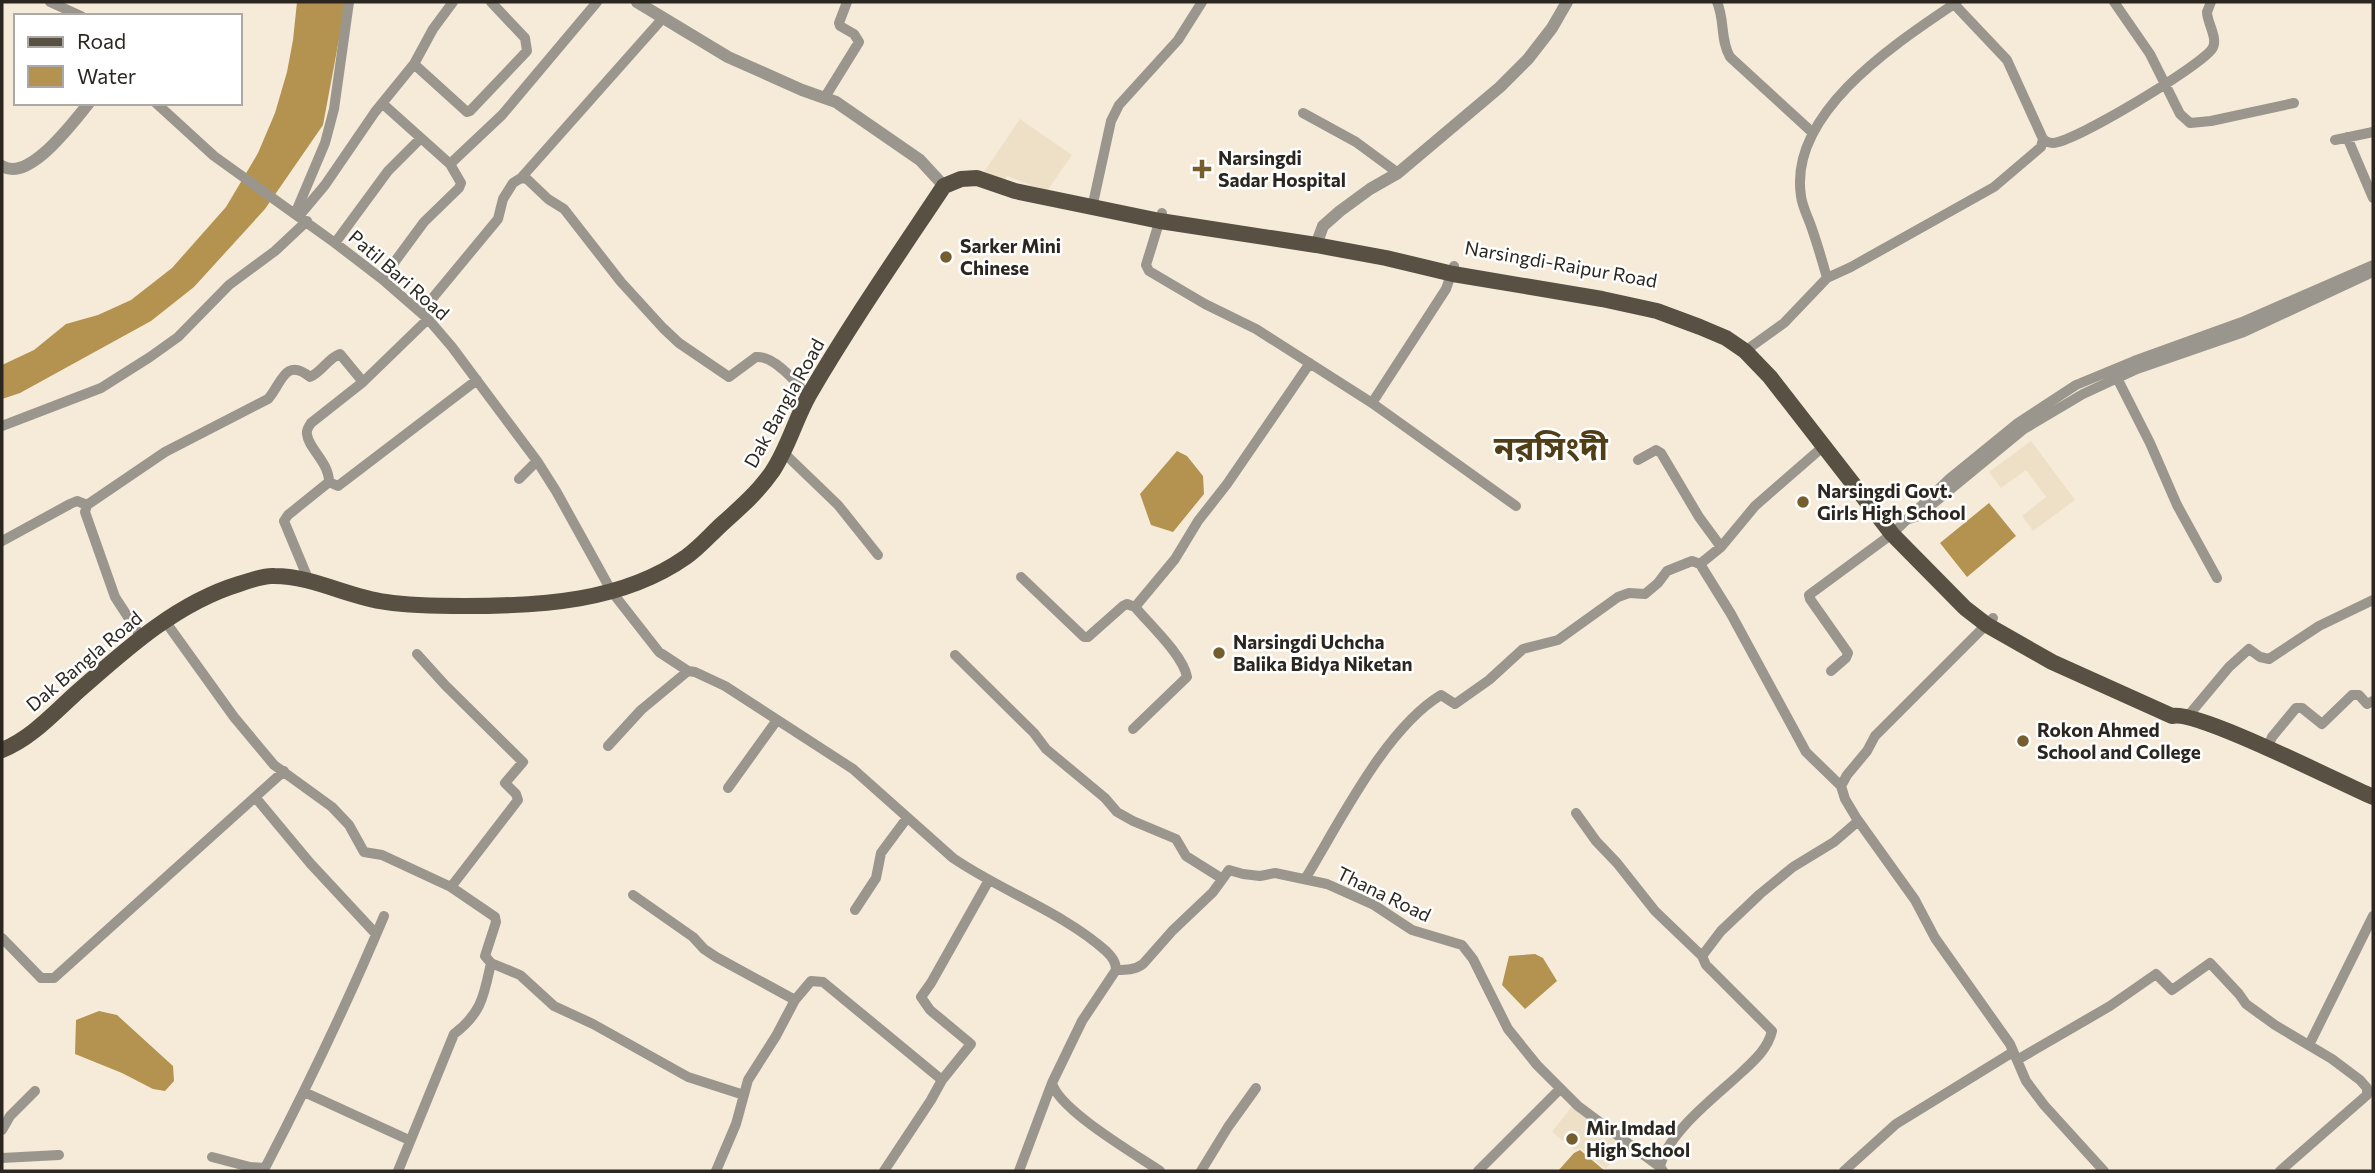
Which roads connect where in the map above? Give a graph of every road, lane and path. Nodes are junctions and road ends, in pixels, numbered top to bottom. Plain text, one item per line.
1 (50, 2) edge
2 (349, 2) edge
3 (453, 2) edge
4 (491, 2) edge
5 (597, 2) edge
6 (638, 2) edge
7 (848, 2) edge
8 (1202, 2) edge
9 (1566, 2) edge
10 (1717, 2) edge
11 (2114, 2) edge
12 (2211, 2) edge
13 (1956, 3) edge
14 (76, 14) edge
15 (663, 18) junction
16 (414, 64) junction
17 (2166, 83) junction
18 (825, 97) junction
19 (2294, 103) dead end
20 (383, 104) junction
21 (87, 105) edge
22 (158, 105) edge
23 (1303, 113) dead end
24 (2373, 132) edge
25 (1813, 133) junction
26 (2347, 137) junction
27 (420, 139) junction
28 (2043, 139) junction
29 (2336, 140) dead end
30 (450, 164) junction
31 (2, 166) edge
32 (1398, 173) junction
33 (521, 178) junction
34 (944, 186) junction
35 (2373, 198) edge
36 (1093, 203) junction
37 (298, 215) junction
38 (1161, 217) junction
39 (1317, 241) junction
40 (335, 243) junction
41 (2373, 265) edge
42 (1453, 270) junction
43 (2373, 272) edge
44 (1827, 278) junction
45 (382, 279) junction
46 (425, 315) junction
47 (1748, 349) junction
48 (1310, 363) junction
49 (2118, 378) junction
50 (477, 380) junction
51 (363, 382) junction
52 (808, 397) junction
53 (1372, 403) junction
54 (2, 426) edge
55 (1825, 446) junction
56 (784, 453) junction
57 (1638, 460) dead end
58 (537, 461) junction
59 (519, 479) dead end
60 (329, 482) junction
61 (87, 505) junction
62 (1516, 506) dead end
63 (1900, 527) junction
64 (2, 541) edge
65 (1721, 547) junction
66 (878, 555) dead end
67 (1700, 564) junction
68 (1021, 577) dead end
69 (2217, 578) dead end
70 (309, 581) junction
71 (612, 592) junction
72 (2373, 600) edge
73 (1135, 607) junction
74 (164, 621) junction
75 (1990, 621) junction
76 (141, 637) junction
77 (417, 654) dead end
78 (955, 655) dead end
79 (1831, 670) dead end
80 (688, 671) junction
81 (2373, 701) edge
82 (2183, 715) junction
83 (777, 720) junction
84 (1133, 729) dead end
85 (608, 746) dead end
86 (2267, 749) junction
87 (2, 750) edge
88 (284, 771) junction
89 (1841, 786) junction
90 (728, 788) dead end
91 (255, 797) junction
92 (2373, 797) edge
93 (1576, 813) dead end
94 (907, 818) junction
95 (1857, 819) junction
96 (1221, 878) junction
97 (1305, 879) junction
98 (989, 880) junction
99 (451, 887) junction
100 (633, 895) dead end
101 (855, 910) dead end
102 (384, 916) dead end
103 (2373, 916) edge
104 (376, 934) junction
105 (2, 938) edge
106 (1702, 956) junction
107 (491, 963) junction
108 (1116, 970) junction
109 (794, 1000) junction
110 (2309, 1045) junction
111 (2015, 1056) junction
112 (942, 1080) junction
113 (1052, 1083) junction
114 (1256, 1088) dead end
115 (1559, 1090) junction
116 (35, 1091) dead end
117 (304, 1092) junction
118 (744, 1095) junction
119 (2, 1130) edge
120 (409, 1140) junction
121 (59, 1155) dead end
122 (212, 1157) dead end
123 (2, 1158) edge
124 (1662, 1169) edge
125 (398, 1171) edge
126 (716, 1171) edge
127 (884, 1171) edge
128 (1019, 1171) edge
129 (1160, 1171) edge
130 (1201, 1171) edge
131 (1478, 1171) edge
132 (1844, 1171) edge
133 (2104, 1171) edge
134 (2280, 1171) edge

1 - 14 street
2 - 37 street
3 - 16 street
4 - 16 street
5 - 30 street
6 - 15 street
7 - 18 street
8 - 36 street
9 - 32 street
10 - 25 street
11 - 17 street
12 - 17 street
13 - 25 street
13 - 28 street
15 - 18 street
15 - 33 street
16 - 20 street
17 - 19 street
17 - 28 street
18 - 34 street
20 - 27 street
20 - 37 street
21 - 31 street
22 - 37 street, Patil Bari Road
23 - 32 street
24 - 26 street
25 - 44 street
26 - 29 street
26 - 35 street
27 - 30 street
27 - 40 street
28 - 44 street
30 - 45 street
32 - 39 street
33 - 46 street
33 - 52 street
34 - 36 main road, Narsingdi-Raipur Road
34 - 52 main road, Dak Bangla Road
36 - 38 main road, Narsingdi-Raipur Road
37 - 40 street, Patil Bari Road
37 - 54 street
38 - 39 main road, Narsingdi-Raipur Road
38 - 48 street
39 - 42 main road, Narsingdi-Raipur Road
40 - 45 street, Patil Bari Road
41 - 63 street
42 - 47 main road, Narsingdi-Raipur Road
42 - 53 street
43 - 49 street
44 - 47 street
45 - 46 street, Patil Bari Road
46 - 50 street, Patil Bari Road
46 - 51 street
47 - 55 main road, Narsingdi-Raipur Road
47 - 63 main road, Narsingdi-Raipur Road
48 - 53 street
48 - 73 street
49 - 63 street
49 - 69 street
50 - 58 street, Patil Bari Road
50 - 60 street
51 - 60 street
51 - 61 street
52 - 56 main road, Dak Bangla Road
53 - 62 street
55 - 63 main road, Narsingdi-Raipur Road
55 - 65 street
56 - 66 street
56 - 71 main road, Dak Bangla Road
57 - 65 street
58 - 59 street
58 - 71 street, Patil Bari Road
60 - 70 street
61 - 64 street
61 - 76 street
63 - 75 main road, Narsingdi-Raipur Road
63 - 79 street
65 - 67 street
67 - 89 street
67 - 97 street
68 - 73 street
70 - 71 main road, Dak Bangla Road
70 - 74 main road, Dak Bangla Road
71 - 80 street, Patil Bari Road
72 - 82 street
73 - 84 street
74 - 76 main road, Dak Bangla Road
74 - 88 street
75 - 82 main road, Narsingdi-Raipur Road
75 - 89 street
76 - 87 main road, Dak Bangla Road
77 - 99 street
78 - 96 street
80 - 83 street, Patil Bari Road
80 - 85 street
81 - 86 street
82 - 86 main road, Narsingdi-Raipur Road
83 - 90 street
83 - 94 street, Patil Bari Road
86 - 92 main road, Narsingdi-Raipur Road
88 - 91 street
88 - 99 street
89 - 95 street
91 - 104 street
91 - 105 street
93 - 106 street
94 - 98 street, Patil Bari Road
94 - 101 street
95 - 106 street
95 - 111 street
96 - 97 street, Thana Road
96 - 108 street
97 - 115 street, Thana Road
98 - 108 street, Patil Bari Road
98 - 112 street
99 - 107 street
100 - 109 street
102 - 104 street
103 - 110 street
104 - 117 street
106 - 124 street
107 - 118 street
107 - 120 street
108 - 113 street
109 - 112 street
109 - 118 street
110 - 111 street
110 - 134 street
111 - 132 street
111 - 133 street
112 - 127 street
113 - 128 street
113 - 129 street
114 - 130 street
115 - 124 street, Thana Road
115 - 131 street
116 - 119 street
117 - 120 street
117 - 122 street
118 - 126 street
120 - 125 street
121 - 123 street

